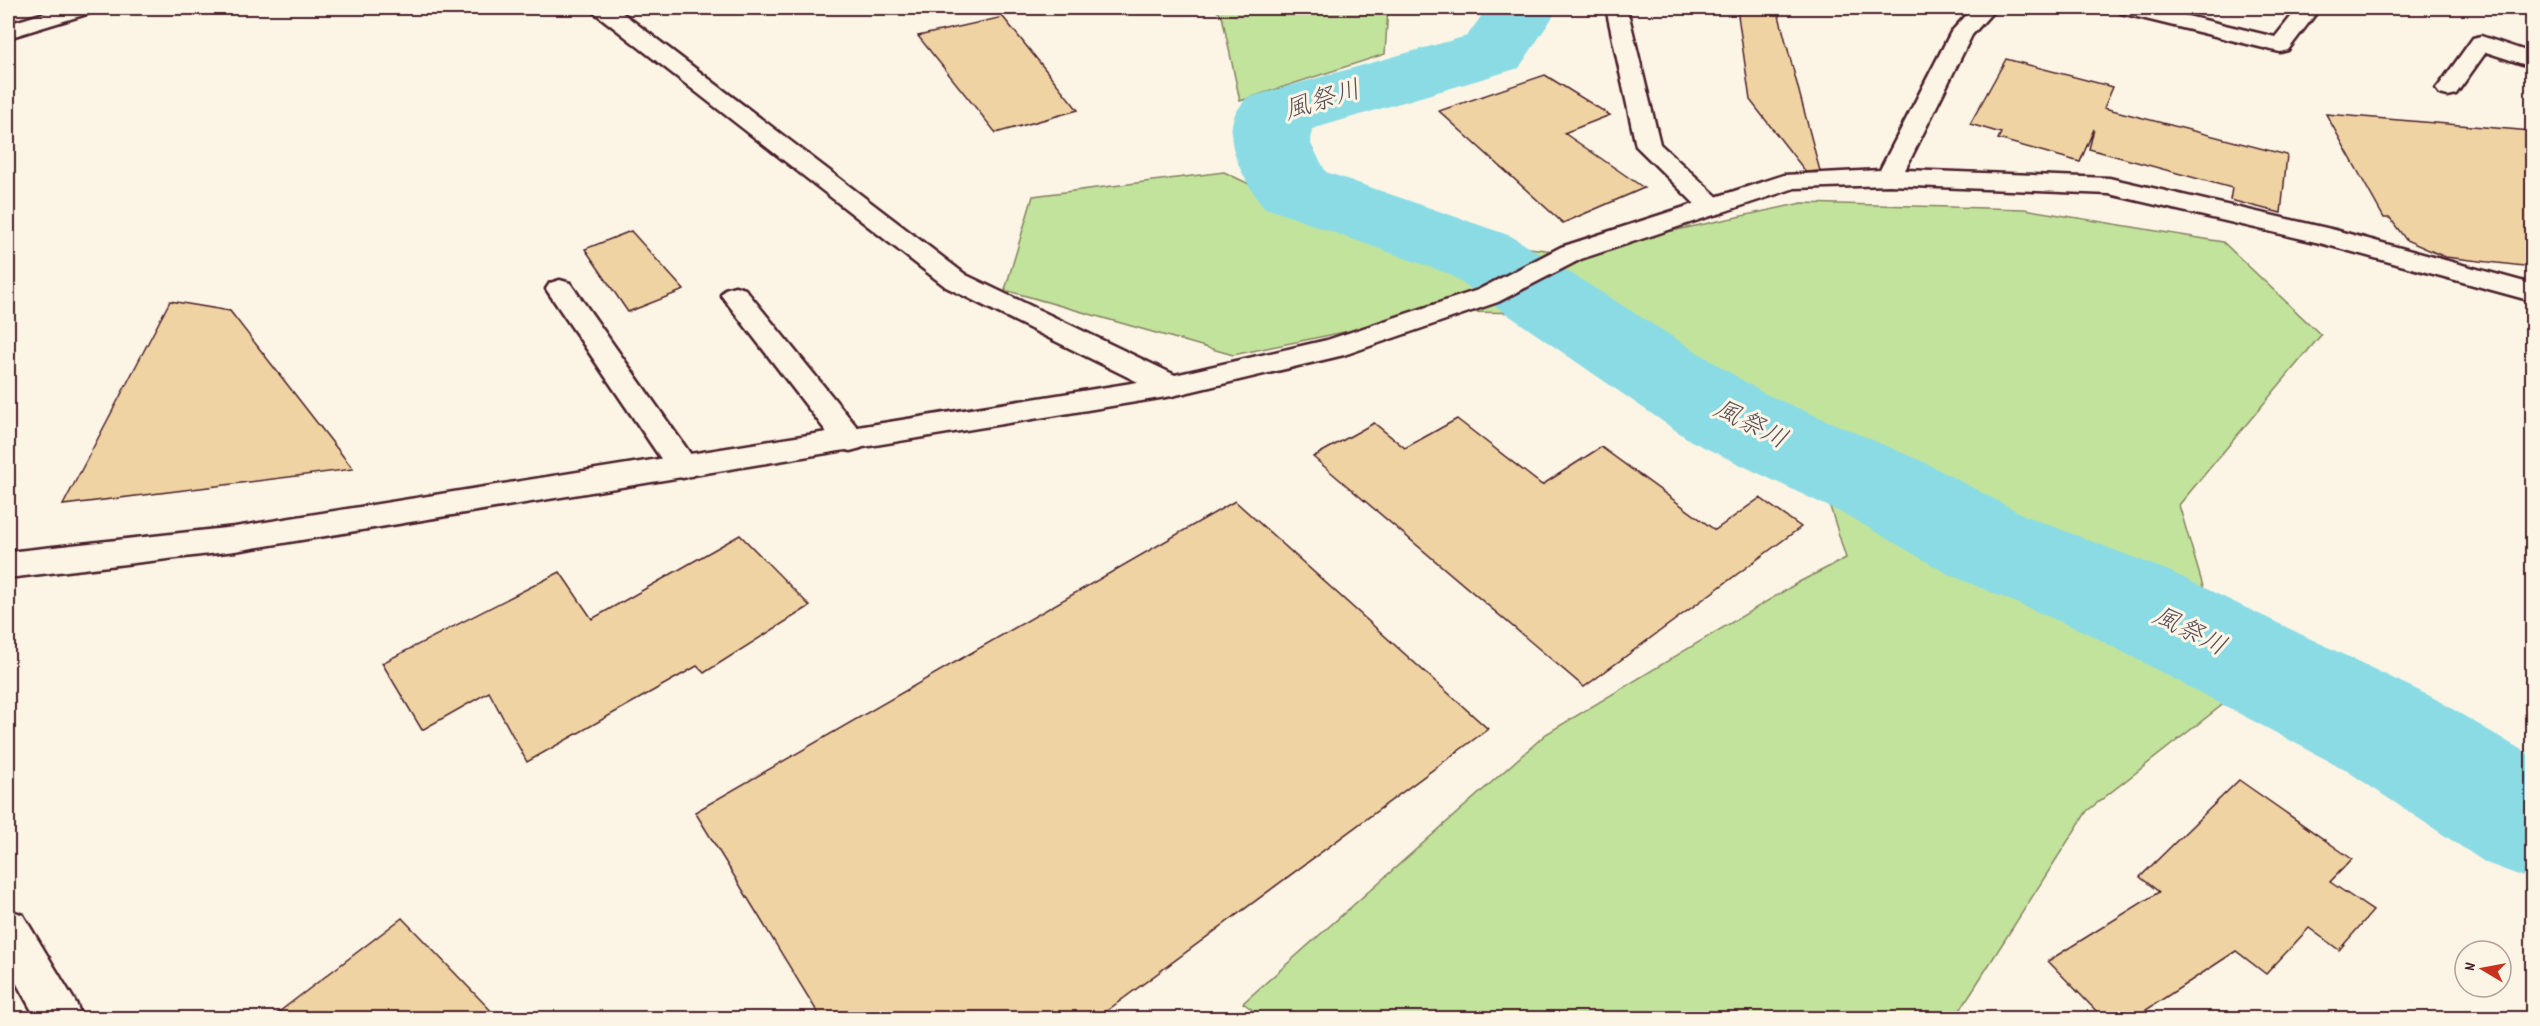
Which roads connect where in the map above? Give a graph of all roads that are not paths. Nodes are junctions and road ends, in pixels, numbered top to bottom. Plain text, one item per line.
1 (82, 8) edge
2 (603, 8) edge
3 (1616, 8) edge
4 (1985, 8) edge
5 (2129, 8) edge
6 (2309, 8) edge
7 (8, 32) edge
8 (2532, 60) edge
9 (2448, 89) dead end
10 (1889, 177) junction
11 (1713, 207) junction
12 (560, 289) dead end
13 (2532, 293) edge
14 (735, 295) dead end
15 (1172, 386) junction
16 (850, 440) junction
17 (683, 467) junction
18 (8, 565) edge
19 (8, 929) edge
20 (60, 1018) edge

1 - 7 street
2 - 15 street
3 - 11 street
4 - 10 street
5 - 6 street
8 - 9 street
10 - 11 street
10 - 13 street
11 - 15 street
12 - 17 street
14 - 16 street
15 - 16 street
16 - 17 street
17 - 18 street
19 - 20 street

